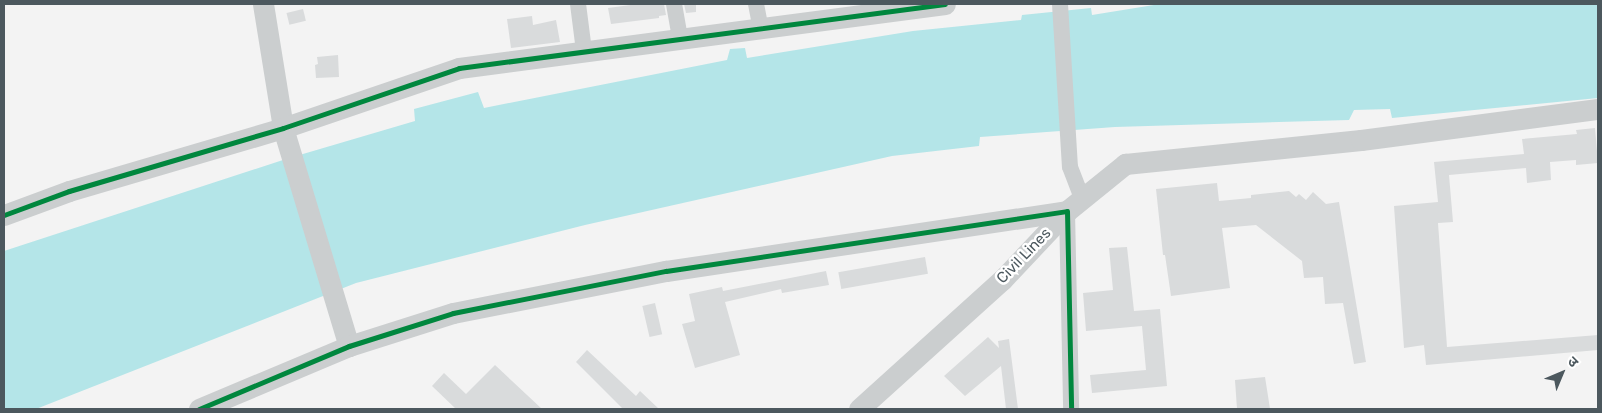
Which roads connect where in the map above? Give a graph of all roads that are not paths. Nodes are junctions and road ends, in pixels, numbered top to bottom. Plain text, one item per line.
1 (262, 4) edge
2 (578, 4) edge
3 (674, 4) edge
4 (756, 4) edge
5 (945, 4) edge
6 (1060, 4) edge
7 (760, 20) dead end
8 (680, 39) junction
9 (584, 51) junction
10 (1598, 109) edge
11 (283, 128) junction
12 (1074, 205) junction
13 (4, 215) edge
14 (349, 346) junction
15 (199, 409) edge
16 (859, 409) edge
17 (1071, 409) edge

1 - 11 street
2 - 9 street
3 - 8 street
4 - 7 street
5 - 8 street
6 - 12 street
8 - 9 street
9 - 11 street
10 - 12 street, Civil Lines
11 - 13 street
11 - 14 street
12 - 14 street
12 - 16 street, Civil Lines
12 - 17 street
14 - 15 street

